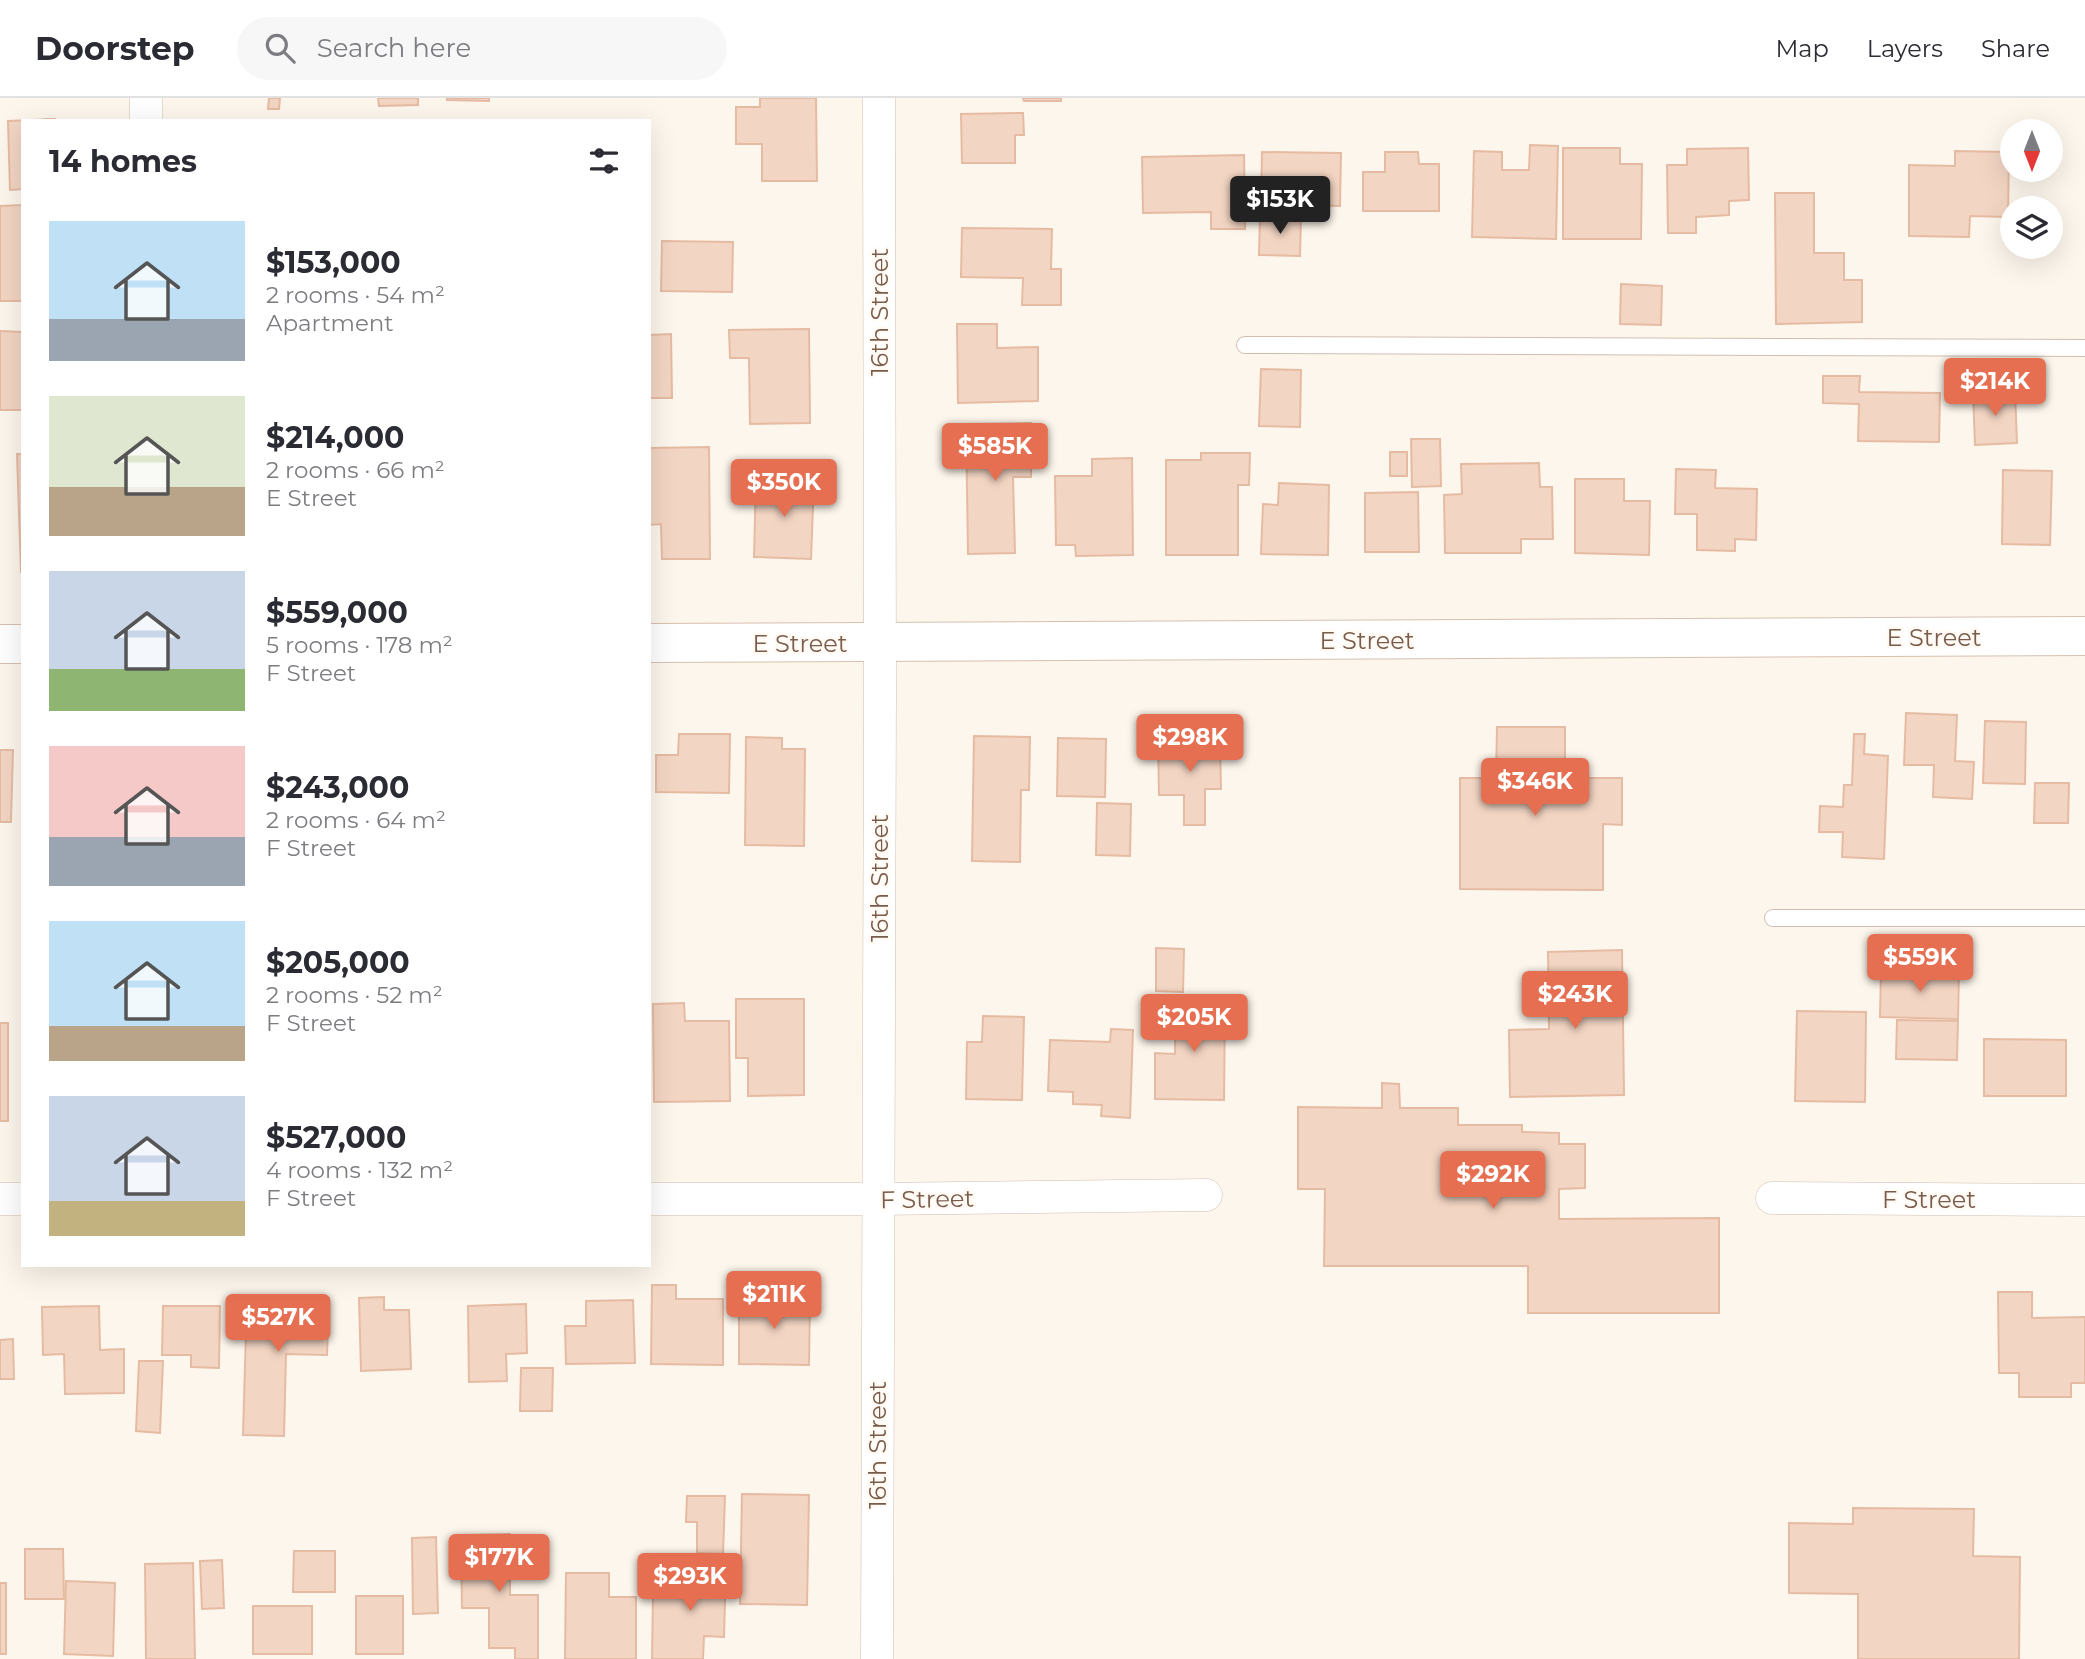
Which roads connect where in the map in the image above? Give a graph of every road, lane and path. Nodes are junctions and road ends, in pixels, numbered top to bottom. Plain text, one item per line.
1 (146, 98) edge
2 (879, 98) edge
3 (146, 119) edge
4 (1245, 345) dead end
5 (2085, 348) edge
6 (2085, 636) edge
7 (651, 643) edge
8 (880, 643) junction
9 (0, 645) edge
10 (21, 645) edge
11 (1773, 918) dead end
12 (2085, 918) edge
13 (1206, 1195) dead end
14 (1772, 1198) dead end
15 (0, 1199) edge
16 (21, 1199) edge
17 (651, 1199) edge
18 (877, 1199) junction
19 (2085, 1200) edge
20 (877, 1659) edge

1 - 3 street
2 - 8 street, 16th Street
4 - 5 lane
6 - 8 street, E Street
7 - 8 street, E Street
8 - 18 street, 16th Street
9 - 10 street
11 - 12 lane
13 - 18 street, F Street
14 - 19 street, F Street
15 - 16 street
17 - 18 street, F Street
18 - 20 street, 16th Street

